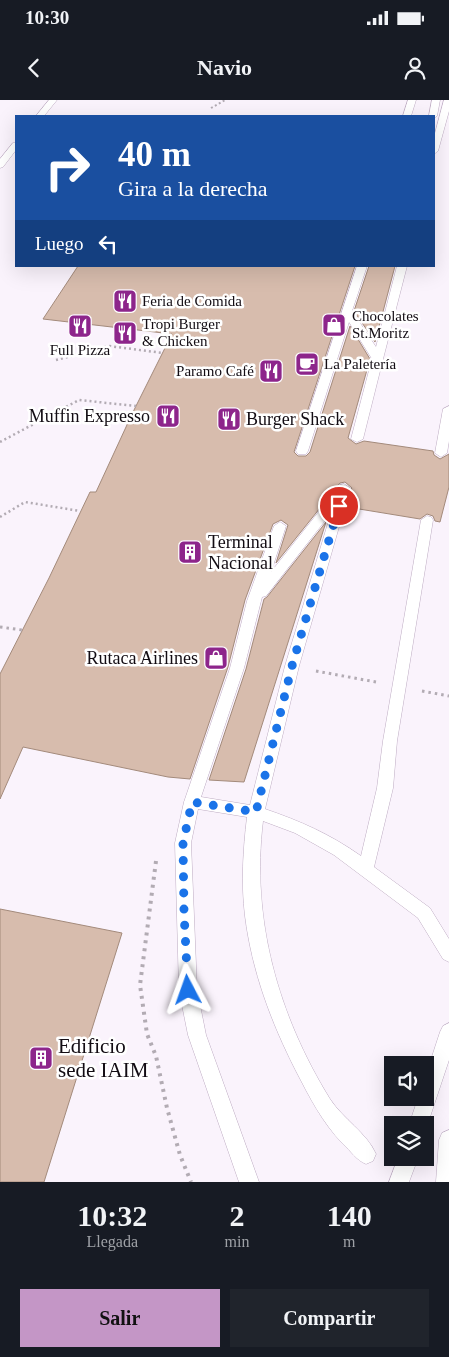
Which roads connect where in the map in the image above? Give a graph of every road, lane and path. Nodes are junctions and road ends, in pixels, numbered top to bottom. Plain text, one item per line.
1 (53, 100) edge
2 (225, 100) edge
3 (412, 100) edge
4 (436, 100) edge
5 (448, 100) edge
6 (211, 108) dead end
7 (41, 115) edge
8 (407, 115) edge
9 (432, 115) edge
10 (15, 146) edge
11 (435, 147) edge
12 (0, 165) edge
13 (362, 267) edge
14 (402, 267) edge
15 (347, 311) junction
16 (163, 353) dead end
17 (56, 360) dead end
18 (379, 361) junction
19 (136, 406) dead end
20 (449, 409) edge
21 (357, 439) dead end
22 (0, 442) edge
23 (302, 451) dead end
24 (441, 453) dead end
25 (344, 488) dead end
26 (339, 506) dead end
27 (80, 511) dead end
28 (0, 517) edge
29 (427, 520) dead end
30 (280, 526) dead end
31 (254, 601) junction
32 (0, 626) edge
33 (22, 630) dead end
34 (292, 666) junction
35 (399, 687) junction
36 (449, 696) edge
37 (192, 802) junction
38 (256, 812) junction
39 (158, 853) dead end
40 (366, 868) junction
41 (449, 954) edge
42 (449, 1032) edge
43 (422, 1116) edge
44 (449, 1140) edge
45 (366, 1154) dead end
46 (405, 1166) edge
47 (191, 1182) edge
48 (249, 1182) edge
49 (399, 1182) edge
50 (446, 1182) edge

1 - 7 lane
2 - 6 path
3 - 8 lane
4 - 9 lane
5 - 11 lane
10 - 12 lane
13 - 15 lane
14 - 18 lane
15 - 18 lane
15 - 23 lane
16 - 17 path
18 - 21 lane
19 - 22 path
20 - 24 lane
25 - 31 lane
26 - 34 lane
27 - 28 path
29 - 35 lane
30 - 31 lane
31 - 37 lane
32 - 33 path
34 - 35 path
34 - 38 lane
35 - 36 path
35 - 40 lane
37 - 38 lane
37 - 48 lane
38 - 40 lane
38 - 45 lane
39 - 47 path
40 - 41 lane
42 - 43 lane
44 - 50 lane
46 - 49 lane

